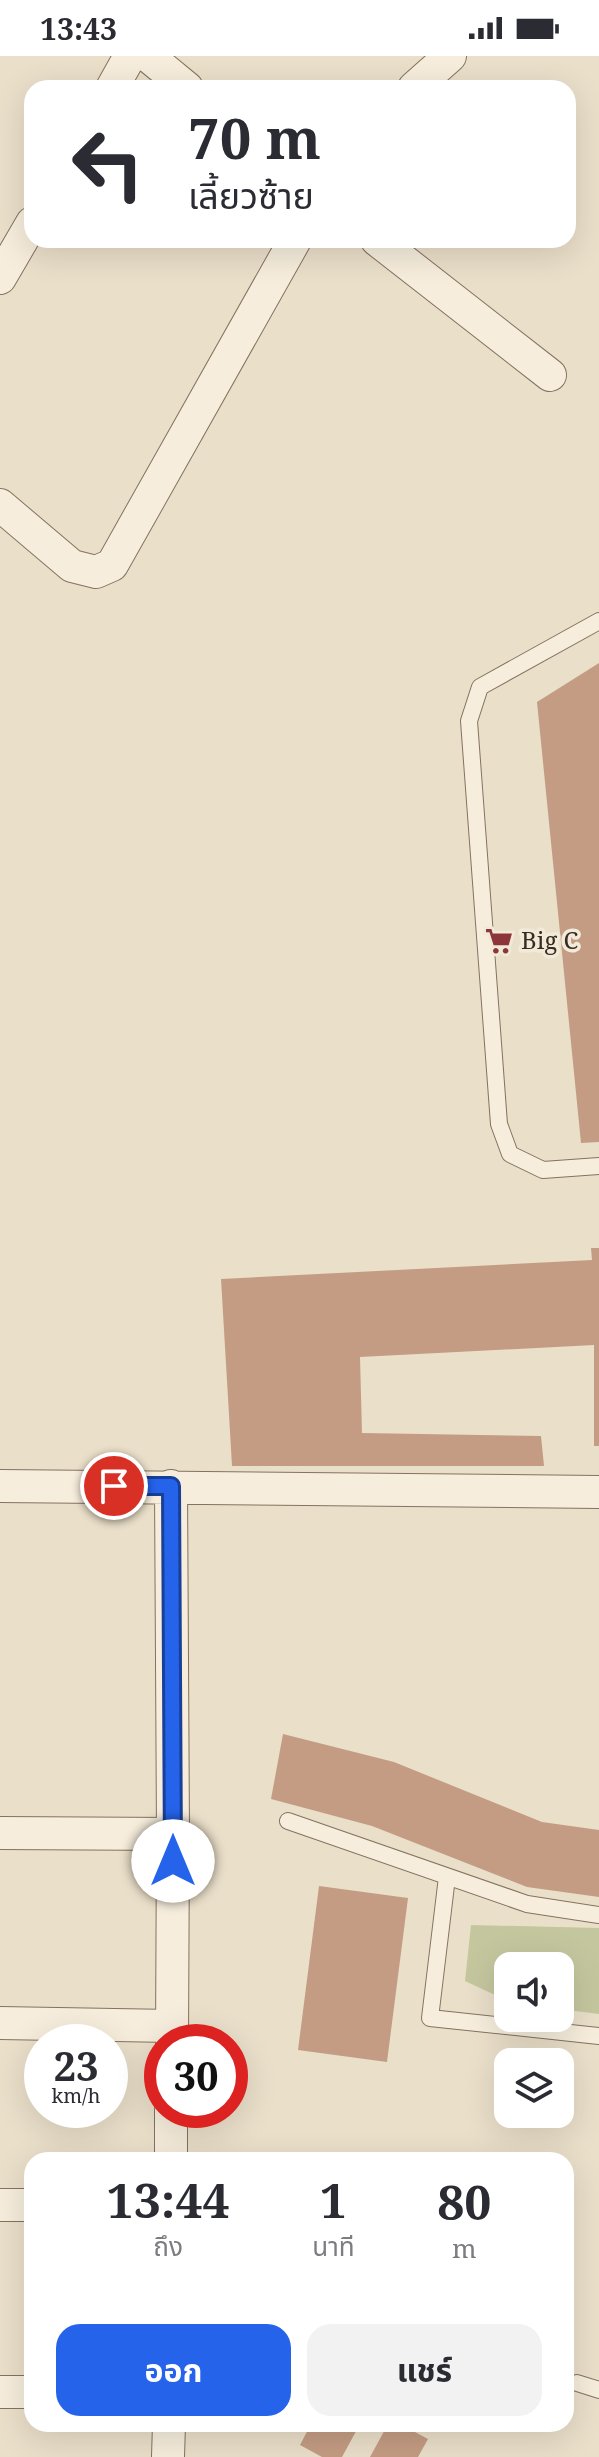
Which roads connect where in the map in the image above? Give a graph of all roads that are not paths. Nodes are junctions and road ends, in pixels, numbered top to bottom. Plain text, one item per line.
1 (130, 56) edge
2 (148, 56) edge
3 (450, 56) edge
4 (116, 80) edge
5 (177, 80) edge
6 (423, 80) edge
7 (24, 237) edge
8 (290, 248) edge
9 (387, 248) edge
10 (0, 278) edge
11 (550, 375) dead end
12 (0, 505) edge
13 (599, 621) edge
14 (599, 1166) edge
15 (0, 1486) edge
16 (171, 1486) junction
17 (599, 1492) edge
18 (288, 1821) dead end
19 (0, 1833) edge
20 (173, 1834) junction
21 (447, 1877) junction
22 (599, 1915) edge
23 (0, 2023) edge
24 (172, 2024) edge
25 (144, 2032) edge
26 (599, 2036) edge
27 (171, 2128) edge
28 (171, 2152) edge
29 (0, 2205) edge
30 (24, 2205) edge
31 (577, 2383) dead end
32 (599, 2390) edge
33 (0, 2392) edge
34 (24, 2392) edge
35 (169, 2432) edge
36 (168, 2457) edge

1 - 4 street
2 - 5 street
3 - 6 street
7 - 10 street
8 - 12 street
9 - 11 street
13 - 14 lane
15 - 16 street
16 - 17 street
16 - 20 street
18 - 21 lane
19 - 20 street
20 - 24 street
21 - 22 lane
21 - 26 lane
23 - 25 street
27 - 28 street
29 - 30 street
31 - 32 lane
33 - 34 street
35 - 36 street

